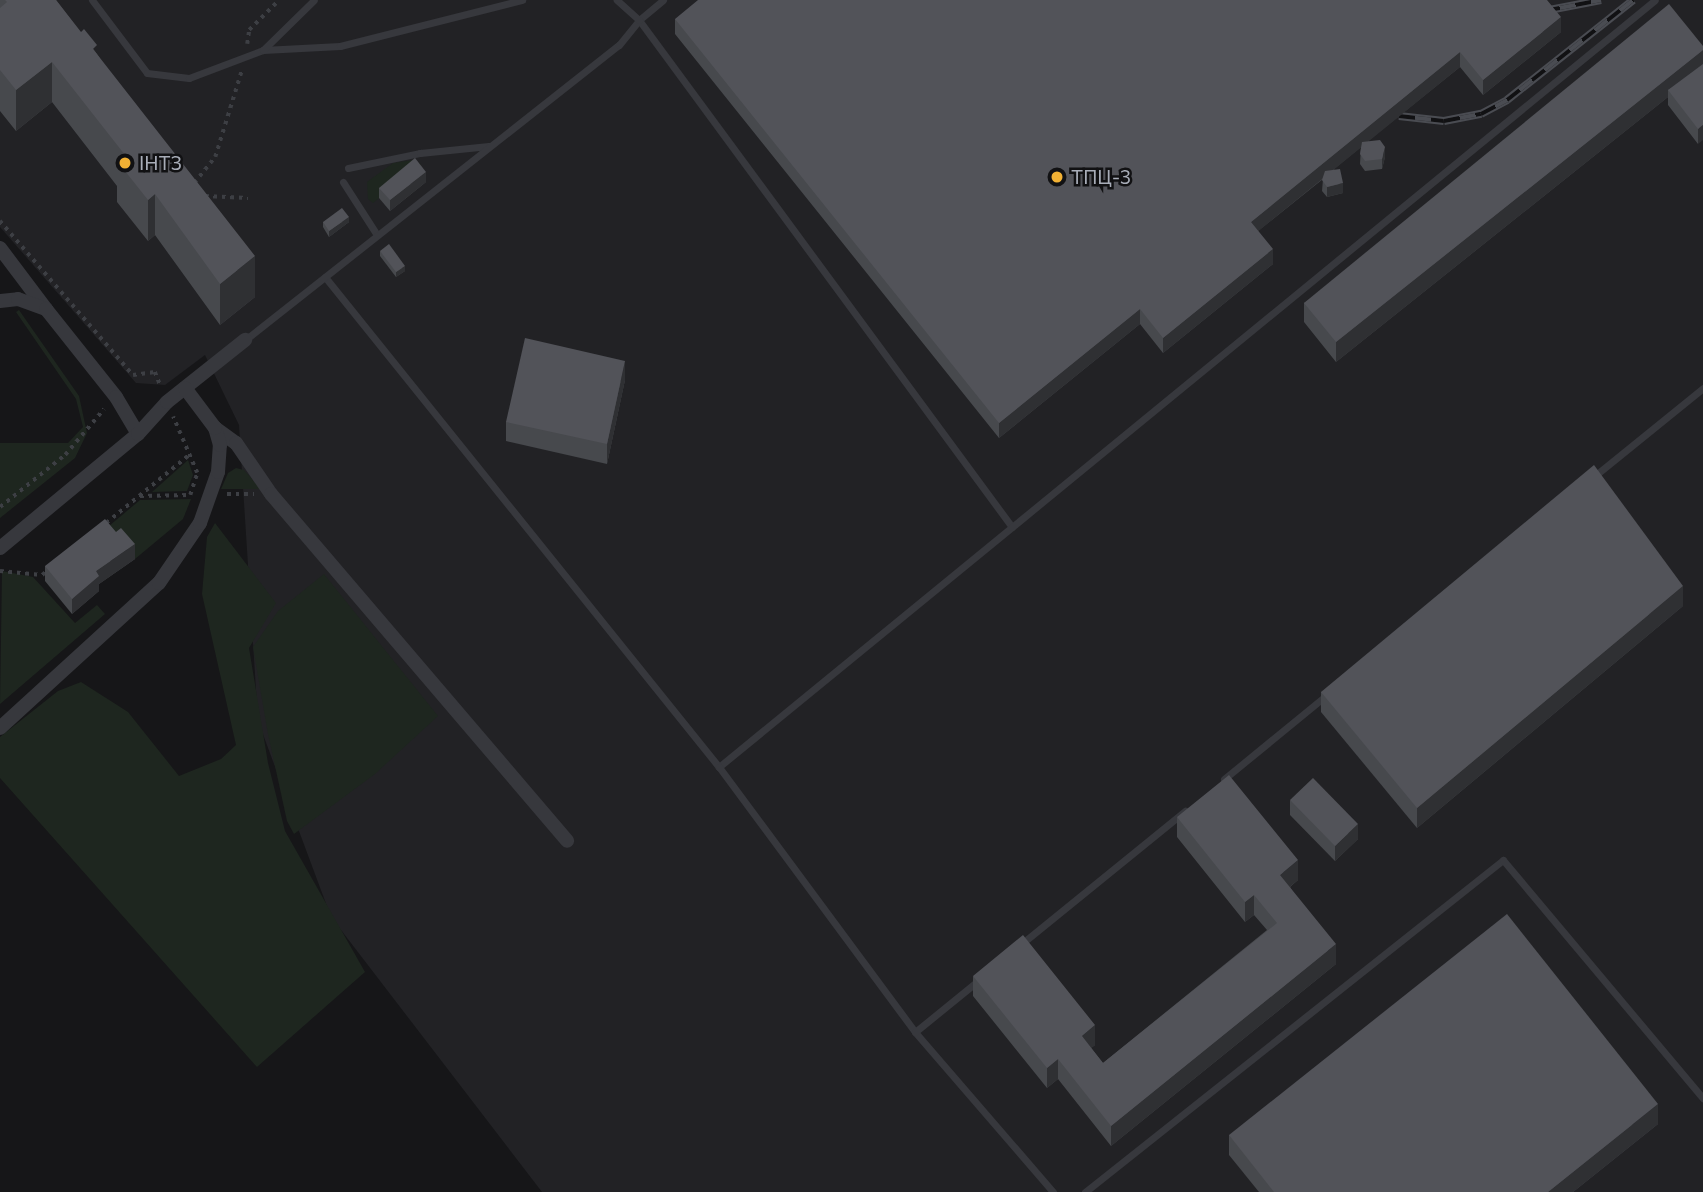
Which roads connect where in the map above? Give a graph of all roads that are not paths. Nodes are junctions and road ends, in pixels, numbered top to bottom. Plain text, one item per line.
1 (92, 0) edge
2 (314, 0) edge
3 (522, 0) edge
4 (617, 0) edge
5 (663, 0) edge
6 (1655, 0) edge
7 (639, 20) junction
8 (263, 50) junction
9 (490, 146) junction
10 (348, 168) dead end
11 (342, 182) dead end
12 (377, 235) junction
13 (0, 248) edge
14 (326, 277) junction
15 (0, 301) edge
16 (46, 309) junction
17 (245, 340) joint
18 (185, 388) junction
19 (1703, 388) edge
20 (215, 428) junction
21 (138, 434) junction
22 (1584, 485) edge
23 (1013, 527) junction
24 (0, 548) edge
25 (1336, 688) edge
26 (0, 728) edge
27 (719, 767) junction
28 (1217, 785) edge
29 (1196, 802) edge
30 (567, 841) dead end
31 (1012, 952) edge
32 (990, 970) edge
33 (915, 1032) junction
34 (1703, 1098) edge
35 (1053, 1192) edge
36 (1085, 1192) edge

1 - 8 lane
2 - 8 lane
3 - 8 lane
4 - 7 lane
5 - 7 lane
6 - 23 lane
7 - 9 lane
7 - 23 lane
9 - 10 lane
9 - 12 lane
11 - 12 lane
12 - 14 lane
13 - 16 street
14 - 17 lane
14 - 27 lane
15 - 16 street
16 - 21 street
17 - 18 street
18 - 20 street
18 - 21 street
19 - 22 lane
20 - 26 street
20 - 30 street
21 - 24 street
23 - 27 lane
25 - 28 lane
27 - 33 lane
29 - 31 lane
32 - 33 lane
33 - 35 lane
34 - 36 lane

